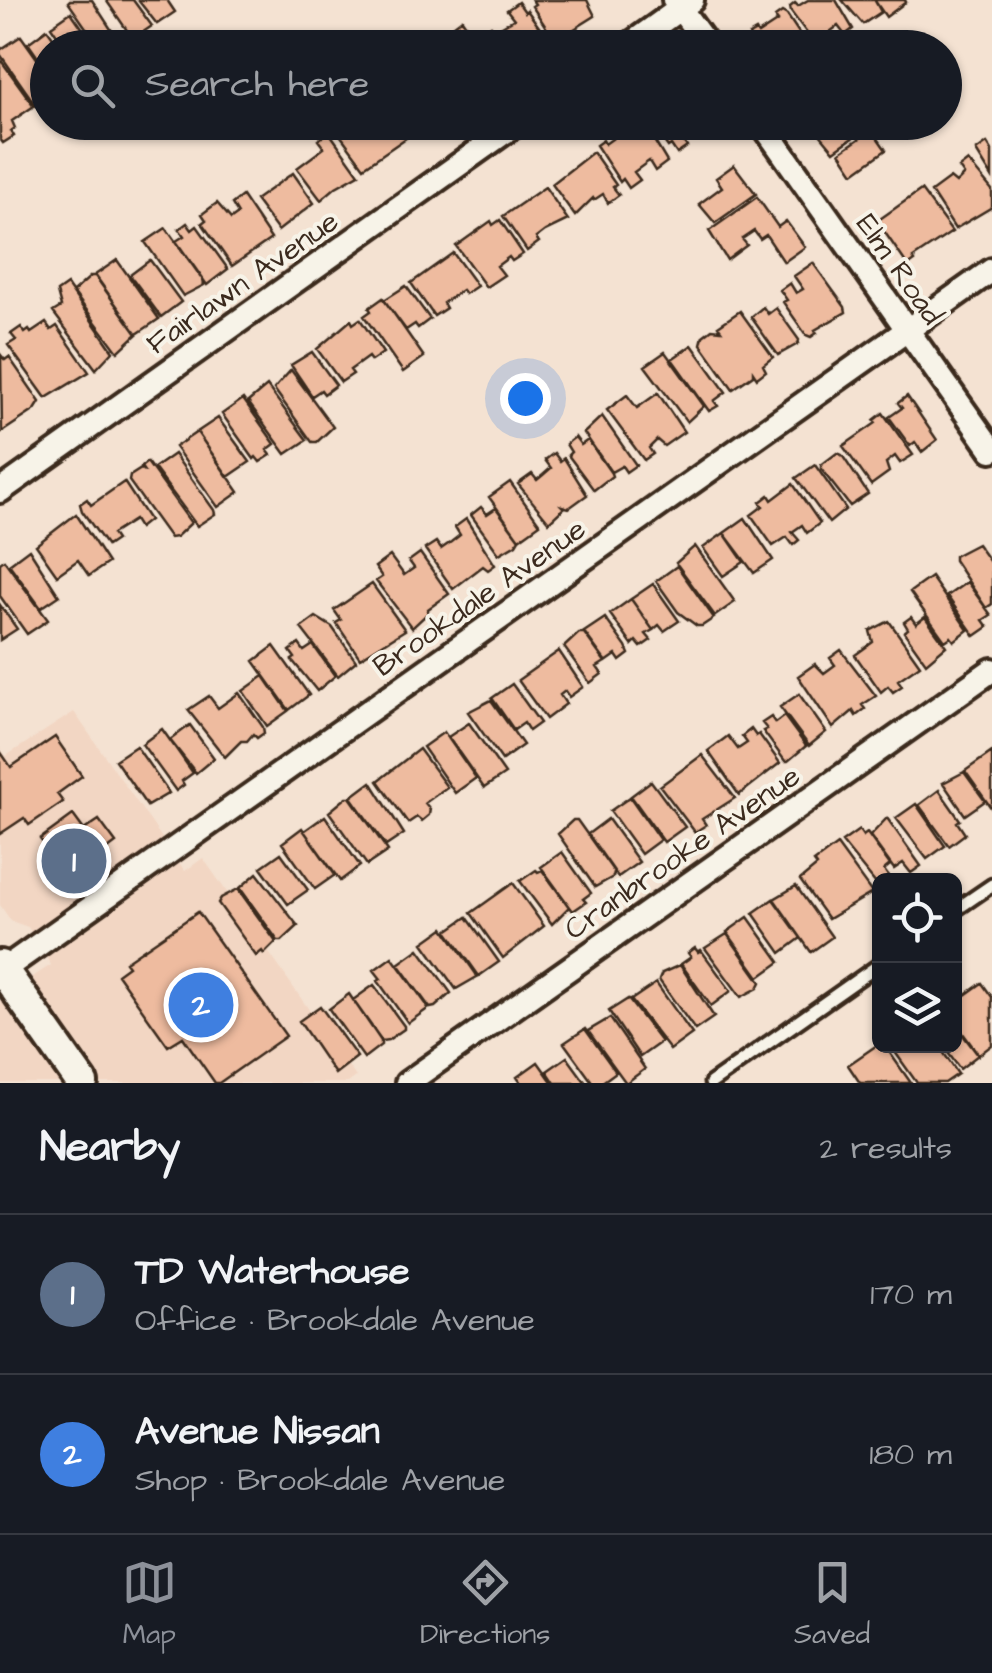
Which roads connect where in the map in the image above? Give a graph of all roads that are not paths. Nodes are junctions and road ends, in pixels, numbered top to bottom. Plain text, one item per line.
1 (682, 3) edge
2 (648, 30) edge
3 (698, 30) edge
4 (495, 140) edge
5 (774, 140) edge
6 (992, 270) edge
7 (906, 330) junction
8 (992, 450) edge
9 (0, 491) edge
10 (992, 670) edge
11 (992, 885) edge
12 (962, 906) edge
13 (1, 969) edge
14 (872, 970) edge
15 (82, 1083) edge
16 (407, 1083) edge
17 (712, 1083) edge

1 - 2 street
1 - 3 street
4 - 9 street, Fairlawn Avenue
5 - 7 street, Elm Road
6 - 7 street, Brookdale Avenue
7 - 8 street, Elm Road
7 - 13 street, Brookdale Avenue
10 - 16 street, Cranbrooke Avenue
11 - 12 lane
13 - 15 main road
14 - 17 lane

